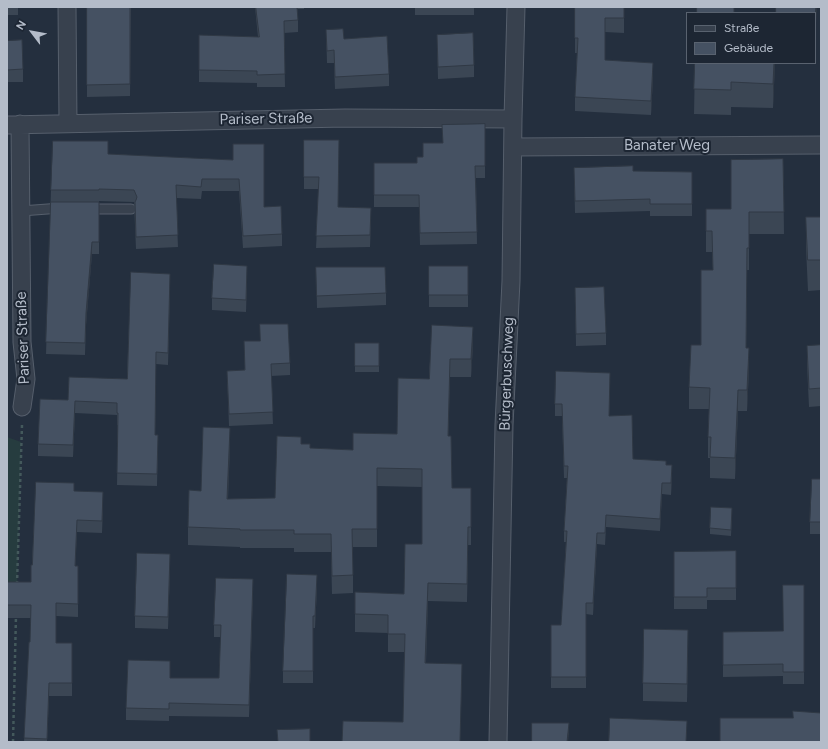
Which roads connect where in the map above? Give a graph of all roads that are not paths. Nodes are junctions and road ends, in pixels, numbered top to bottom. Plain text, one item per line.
1 (67, 7) edge
2 (516, 7) edge
3 (513, 119) junction
4 (68, 123) junction
5 (13, 125) edge
6 (821, 145) edge
7 (513, 147) junction
8 (131, 209) dead end
9 (21, 211) junction
10 (22, 407) road end
11 (498, 742) edge

1 - 4 street
2 - 3 street, Bürgerbuschweg
3 - 4 street, Pariser Straße
3 - 7 street, Bürgerbuschweg
4 - 5 street, Pariser Straße
5 - 9 street, Pariser Straße
6 - 7 street, Banater Weg
7 - 11 street, Bürgerbuschweg
8 - 9 lane
9 - 10 street, Pariser Straße

